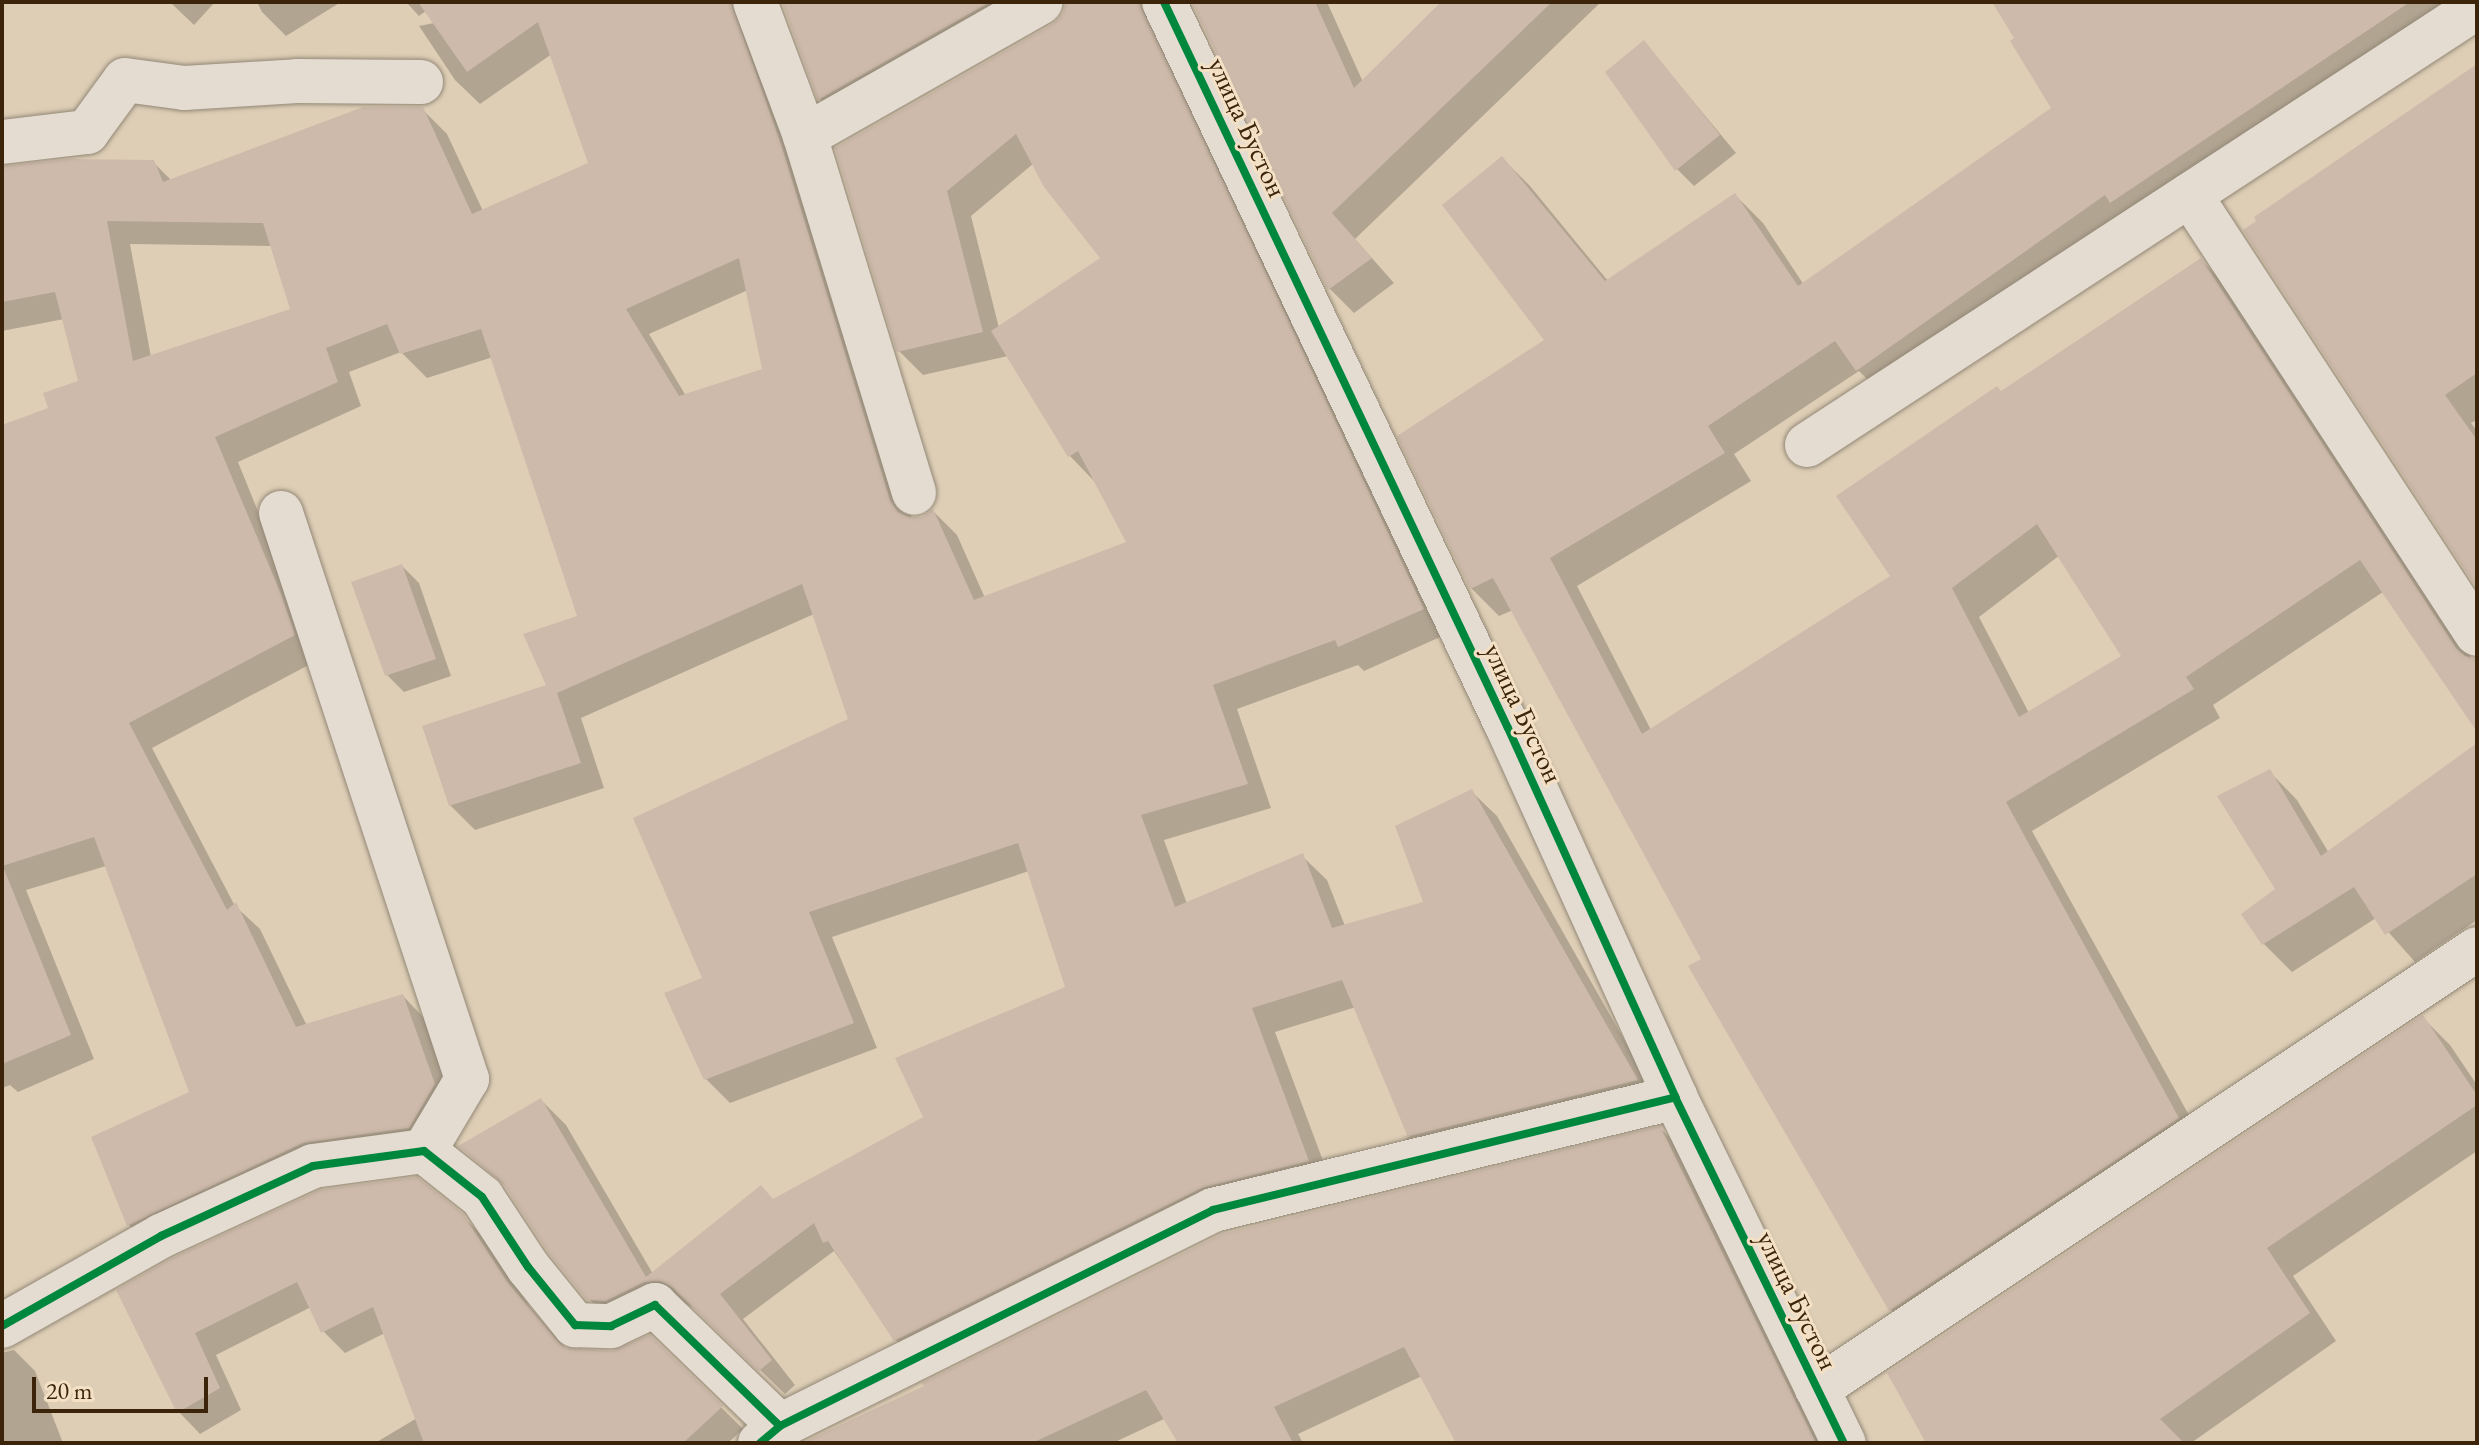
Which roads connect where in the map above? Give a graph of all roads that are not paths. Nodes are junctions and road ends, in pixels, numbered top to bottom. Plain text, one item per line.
1 (755, 2) edge
2 (1041, 2) edge
3 (1164, 2) edge
4 (2477, 7) edge
5 (421, 82) dead end
6 (805, 136) junction
7 (2, 142) edge
8 (2190, 195) junction
9 (1807, 445) dead end
10 (914, 493) dead end
11 (281, 513) dead end
12 (2477, 634) edge
13 (2477, 949) edge
14 (1675, 1097) junction
15 (424, 1151) junction
16 (2, 1326) edge
17 (1817, 1389) junction
18 (770, 1435) edge
19 (1844, 1443) edge

1 - 6 street
2 - 6 street
3 - 14 street, улица Бустон
4 - 8 street
5 - 7 street
6 - 10 street
8 - 9 street
8 - 12 street
11 - 15 street
13 - 17 street
14 - 17 street, улица Бустон
14 - 18 street
15 - 16 street
15 - 18 street
17 - 19 street, улица Бустон

